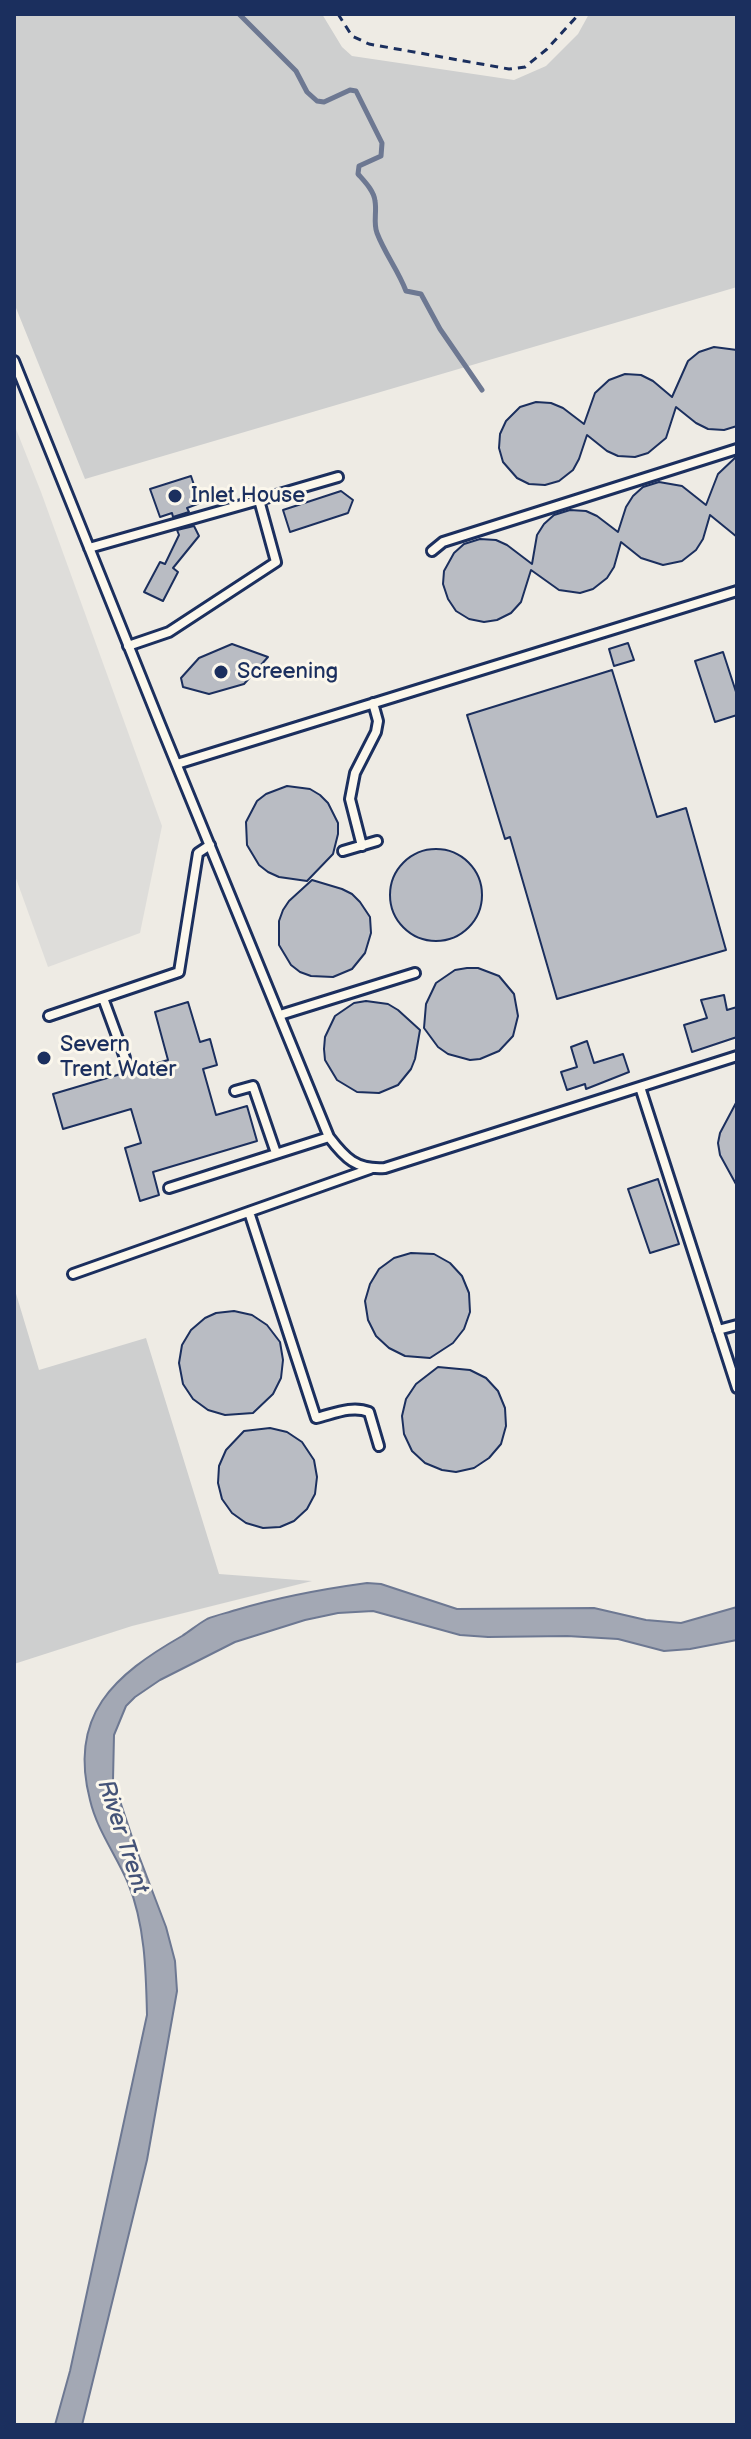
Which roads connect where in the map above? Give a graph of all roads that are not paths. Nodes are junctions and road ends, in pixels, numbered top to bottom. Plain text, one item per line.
1 (14, 361) edge
2 (737, 449) edge
3 (338, 477) dead end
4 (259, 500) junction
5 (89, 548) junction
6 (432, 551) dead end
7 (737, 591) edge
8 (128, 646) junction
9 (373, 703) junction
10 (177, 764) junction
11 (377, 841) dead end
12 (210, 845) junction
13 (362, 846) junction
14 (343, 851) dead end
15 (415, 973) dead end
16 (103, 998) junction
17 (280, 1015) junction
18 (49, 1016) dead end
19 (737, 1056) edge
20 (125, 1058) dead end
21 (640, 1087) junction
22 (235, 1091) dead end
23 (329, 1137) junction
24 (276, 1153) junction
25 (371, 1169) junction
26 (169, 1188) dead end
27 (249, 1212) junction
28 (73, 1274) dead end
29 (737, 1325) edge
30 (718, 1330) junction
31 (737, 1388) edge
32 (379, 1446) dead end

1 - 5 lane
2 - 6 lane
3 - 4 lane
4 - 5 lane
4 - 8 lane
5 - 8 lane
7 - 9 lane
8 - 10 lane
9 - 10 lane
9 - 13 lane
10 - 12 lane
11 - 13 lane
12 - 16 lane
12 - 17 lane
13 - 14 lane
15 - 17 lane
16 - 18 lane
16 - 20 lane
17 - 23 lane
19 - 21 lane
21 - 25 lane
21 - 30 lane
22 - 24 lane
23 - 24 lane
23 - 25 lane
24 - 26 lane
25 - 27 lane
27 - 28 lane
27 - 32 lane
29 - 30 lane
30 - 31 lane

